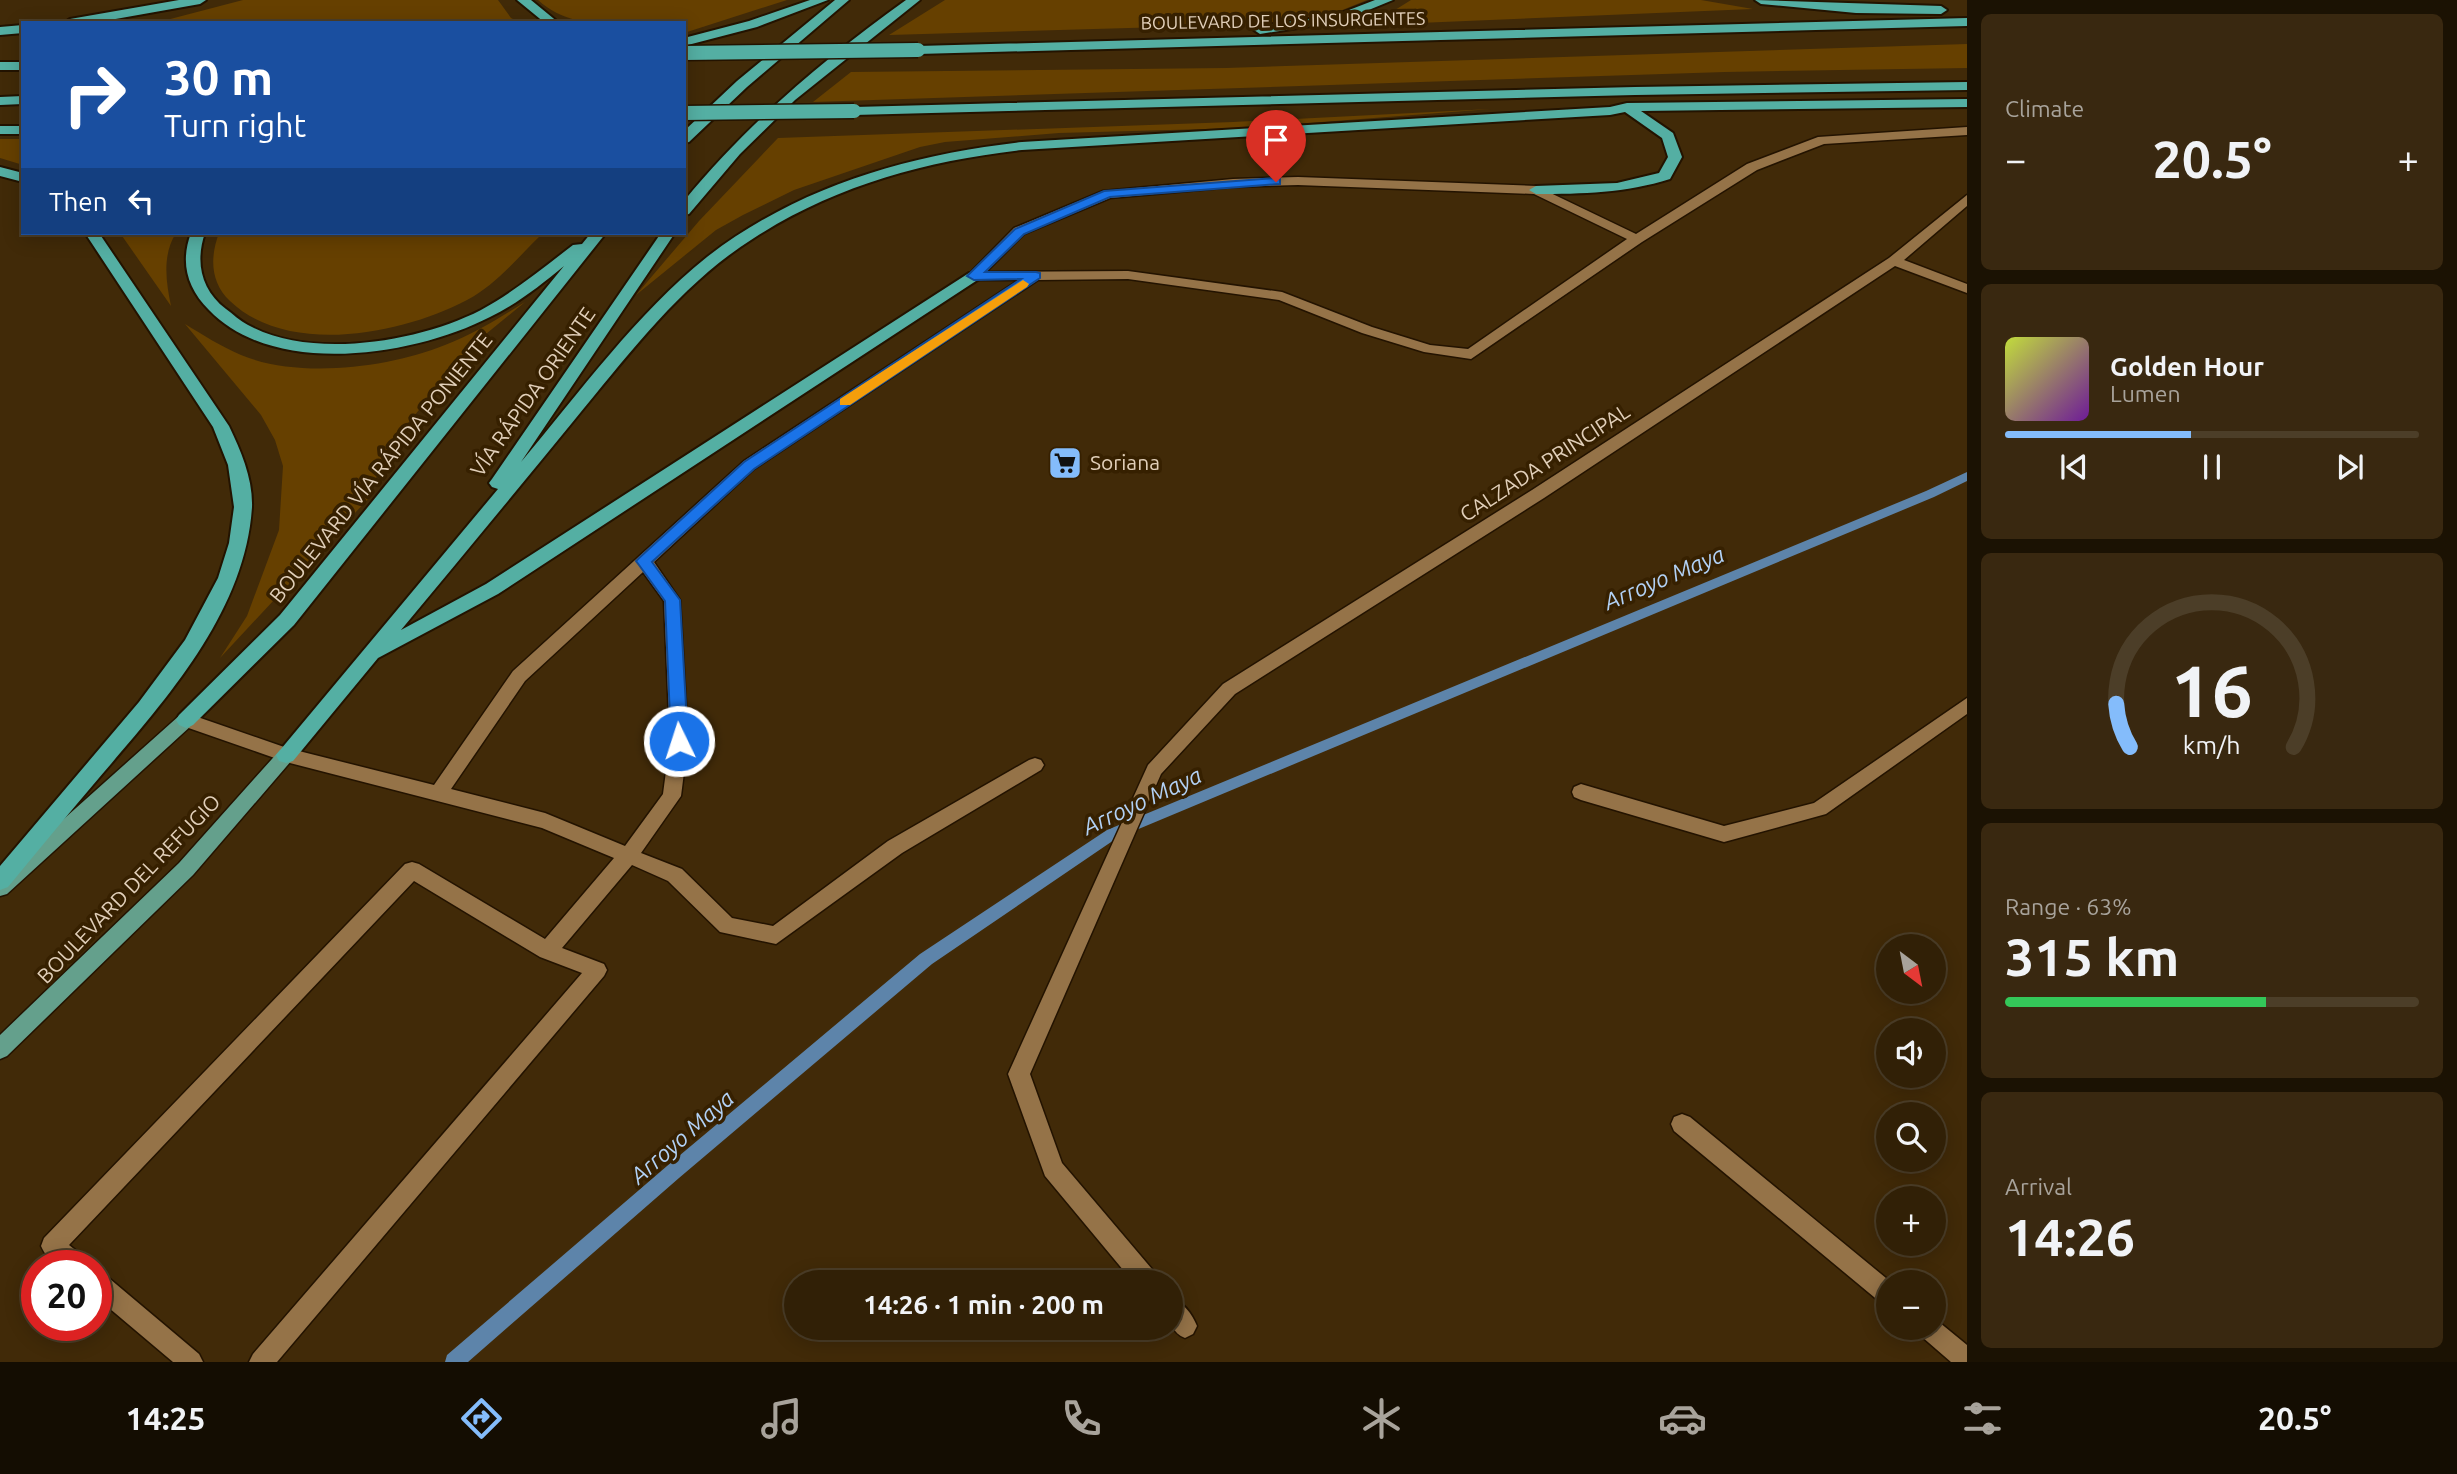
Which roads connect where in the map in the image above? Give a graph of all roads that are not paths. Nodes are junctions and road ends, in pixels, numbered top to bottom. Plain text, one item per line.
1 (200, 0) edge
2 (523, 0) edge
3 (822, 0) edge
4 (832, 0) edge
5 (843, 0) edge
6 (914, 0) edge
7 (1387, 0) edge
8 (1761, 0) edge
9 (1967, 11) edge
10 (83, 21) edge
11 (550, 21) edge
12 (1967, 22) edge
13 (21, 29) edge
14 (0, 32) edge
15 (802, 34) junction
16 (1176, 43) junction
17 (686, 44) edge
18 (686, 45) edge
19 (733, 52) junction
20 (686, 53) edge
21 (0, 66) edge
22 (21, 66) edge
23 (1967, 86) edge
24 (21, 100) edge
25 (0, 101) edge
26 (1967, 103) edge
27 (1627, 107) junction
28 (686, 113) edge
29 (0, 130) edge
30 (21, 130) edge
31 (1967, 131) edge
32 (686, 137) edge
33 (0, 171) edge
34 (21, 177) edge
35 (1536, 190) junction
36 (1967, 199) edge
37 (686, 208) edge
38 (93, 235) edge
39 (197, 235) edge
40 (596, 235) edge
41 (597, 235) edge
42 (667, 235) edge
43 (1637, 239) junction
44 (1894, 261) junction
45 (1036, 275) junction
46 (974, 276) junction
47 (1967, 289) edge
48 (644, 561) junction
49 (433, 576) junction
50 (368, 657) junction
51 (1967, 705) edge
52 (186, 720) junction
53 (286, 755) junction
54 (1035, 765) dead end
55 (1581, 792) dead end
56 (437, 795) junction
57 (628, 856) junction
58 (0, 881) edge
59 (0, 888) edge
60 (547, 951) junction
61 (0, 1049) edge
62 (1682, 1124) dead end
63 (57, 1250) edge
64 (1138, 1270) edge
65 (1876, 1284) edge
66 (112, 1295) edge
67 (1943, 1340) edge
68 (1967, 1360) edge
69 (191, 1362) edge
70 (261, 1362) edge

1 - 10 highway
2 - 11 highway
3 - 17 highway
4 - 15 highway
5 - 15 highway
6 - 37 highway
7 - 16 highway
8 - 9 highway
12 - 16 highway, BOULEVARD DE LOS INSURGENTES
13 - 14 highway
15 - 32 highway
16 - 19 highway, BOULEVARD DE LOS INSURGENTES, bridge
18 - 19 highway, bridge
19 - 20 highway, BOULEVARD DE LOS INSURGENTES, bridge
21 - 22 highway
23 - 28 highway, bridge
24 - 25 highway
26 - 27 highway
27 - 35 highway
27 - 49 highway
29 - 30 highway
31 - 43 street
33 - 34 highway
35 - 43 street
35 - 46 street
36 - 44 street, CALZADA PRINCIPAL
38 - 58 highway
39 - 40 highway
41 - 52 highway, BOULEVARD VÍA RÁPIDA PONIENTE
42 - 49 highway, VÍA RÁPIDA ORIENTE
43 - 45 street
44 - 47 street
44 - 64 street, CALZADA PRINCIPAL
45 - 46 street
45 - 48 street
46 - 50 highway
48 - 56 street
48 - 57 street
49 - 50 highway
50 - 53 highway
51 - 55 street
52 - 53 street
52 - 59 main road
53 - 56 street
53 - 61 main road, BOULEVARD DEL REFUGIO
54 - 57 street
56 - 57 street
57 - 60 street
60 - 63 street
60 - 70 street
62 - 65 street
66 - 69 street
67 - 68 street

